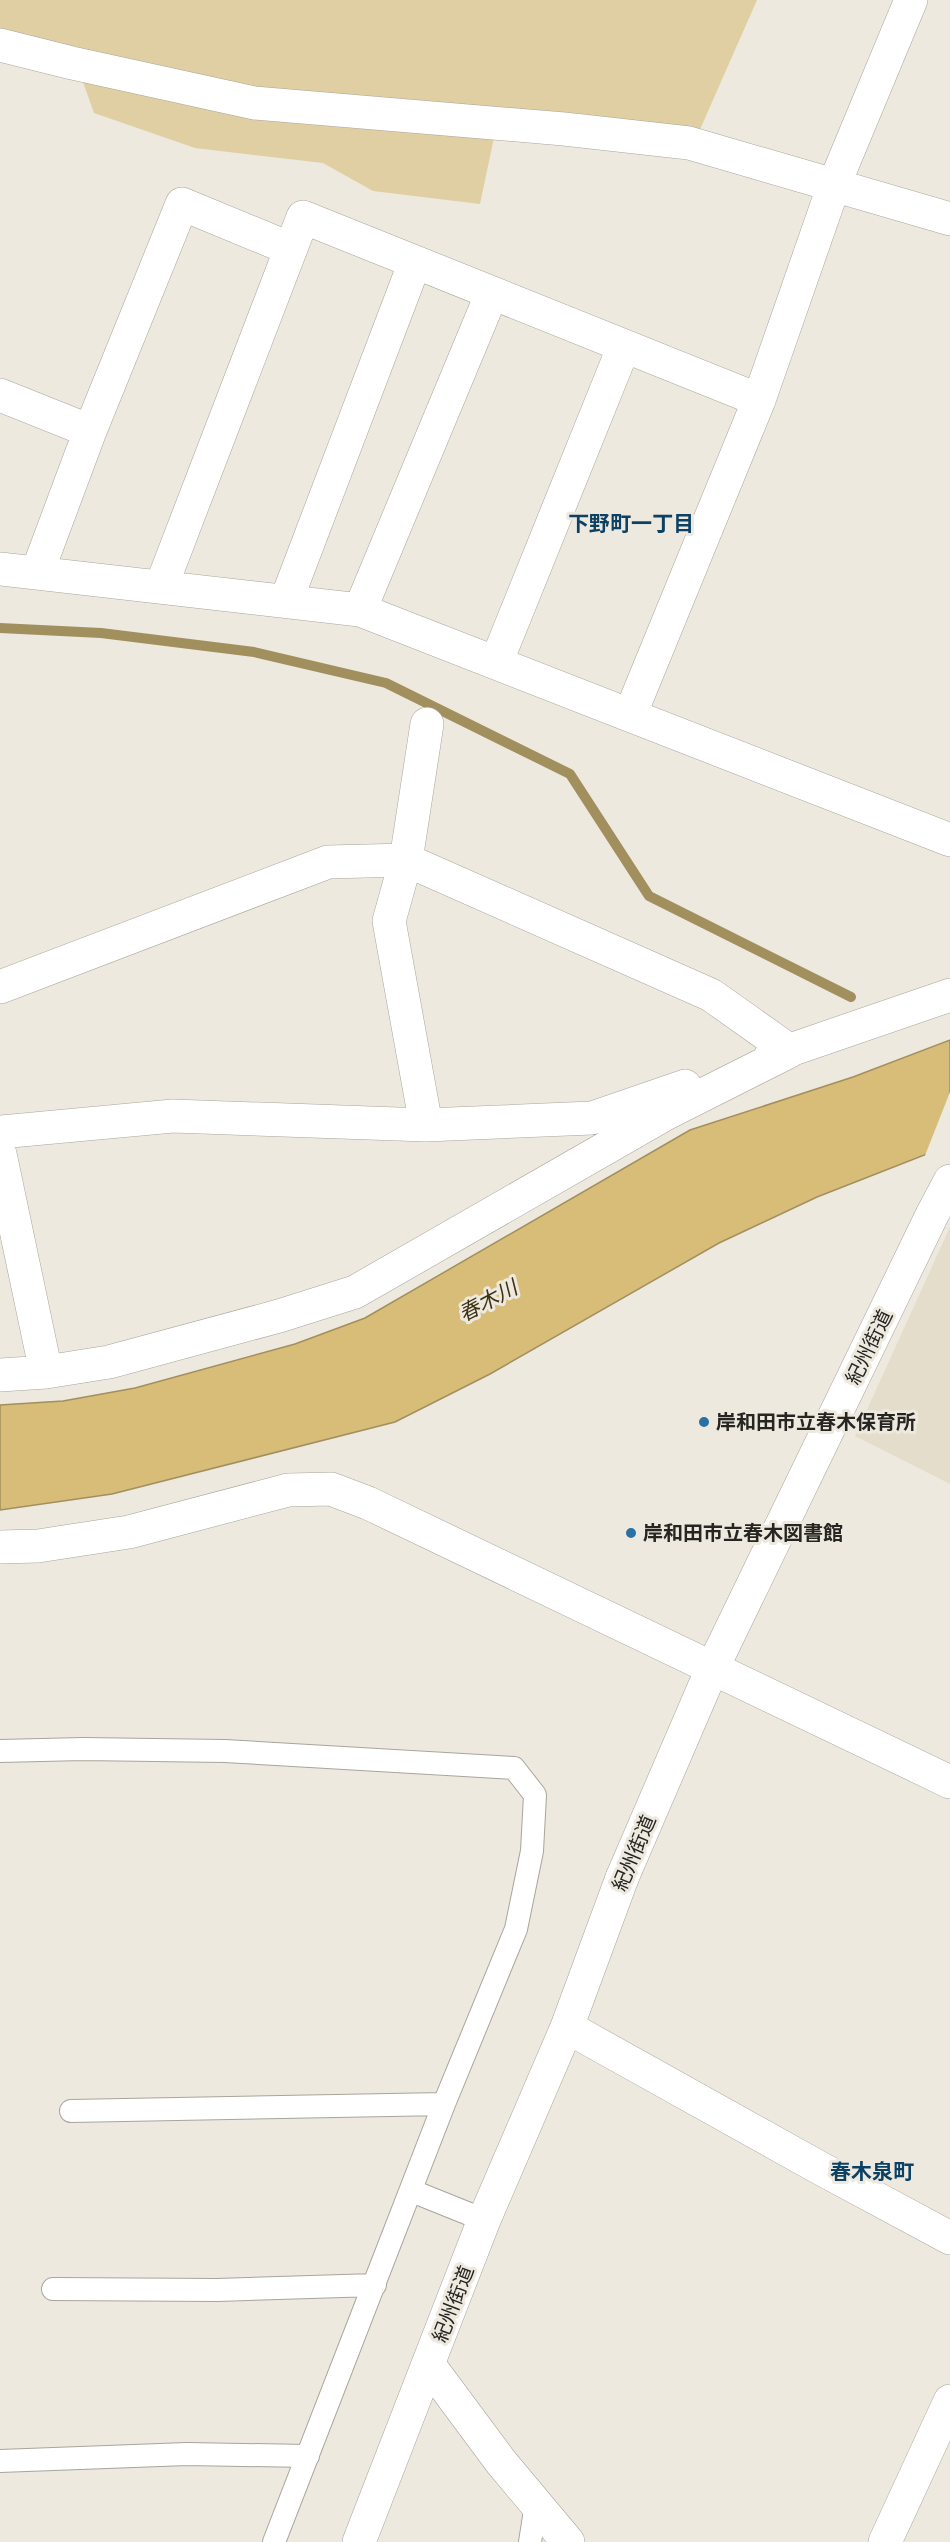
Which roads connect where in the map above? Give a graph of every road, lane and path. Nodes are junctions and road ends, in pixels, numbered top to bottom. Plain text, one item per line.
1 (911, 0) edge
2 (0, 45) edge
3 (834, 185) junction
4 (950, 219) edge
5 (291, 249) junction
6 (415, 262) junction
7 (492, 292) junction
8 (624, 346) junction
9 (0, 396) edge
10 (759, 400) junction
11 (90, 430) junction
12 (0, 569) edge
13 (37, 573) junction
14 (161, 587) junction
15 (285, 601) junction
16 (360, 610) junction
17 (496, 663) junction
18 (630, 715) junction
19 (427, 724) dead end
20 (950, 840) edge
21 (406, 860) junction
22 (0, 987) edge
23 (950, 994) edge
24 (790, 1051) junction
25 (426, 1125) junction
26 (0, 1132) edge
27 (0, 1154) edge
28 (950, 1182) edge
29 (46, 1372) junction
30 (0, 1375) edge
31 (0, 1547) edge
32 (712, 1669) junction
33 (0, 1751) edge
34 (950, 1782) edge
35 (567, 2027) junction
36 (444, 2104) junction
37 (71, 2111) dead end
38 (412, 2191) junction
39 (484, 2220) junction
40 (950, 2238) edge
41 (375, 2285) junction
42 (53, 2289) dead end
43 (429, 2366) junction
44 (950, 2401) edge
45 (308, 2456) junction
46 (0, 2461) edge
47 (536, 2504) junction
48 (274, 2542) edge
49 (359, 2542) edge
50 (530, 2542) edge
51 (568, 2542) edge
52 (885, 2542) edge

1 - 3 street
2 - 3 street
3 - 4 street
3 - 10 street
5 - 6 street
5 - 11 street
5 - 14 street
6 - 7 street
6 - 15 street
7 - 8 street
7 - 16 street
8 - 10 street
8 - 17 street
9 - 11 street
10 - 18 street
11 - 13 street
12 - 13 street
13 - 14 street
14 - 15 street
15 - 16 street
16 - 17 street
17 - 18 street
18 - 20 street
19 - 21 street
21 - 22 street
21 - 24 street
21 - 25 street
23 - 24 street
24 - 25 street
24 - 29 street
25 - 26 street
27 - 29 street
28 - 32 street, 紀州街道
29 - 30 street
31 - 32 street
32 - 34 street
32 - 35 street, 紀州街道
33 - 36 lane
35 - 39 street, 紀州街道
35 - 40 street
36 - 37 lane
36 - 38 lane
38 - 39 lane
38 - 41 lane
39 - 43 street, 紀州街道
41 - 42 lane
41 - 45 lane
43 - 47 street
43 - 49 street, 紀州街道
44 - 52 street
45 - 46 lane
45 - 48 lane
47 - 50 lane
47 - 51 street

